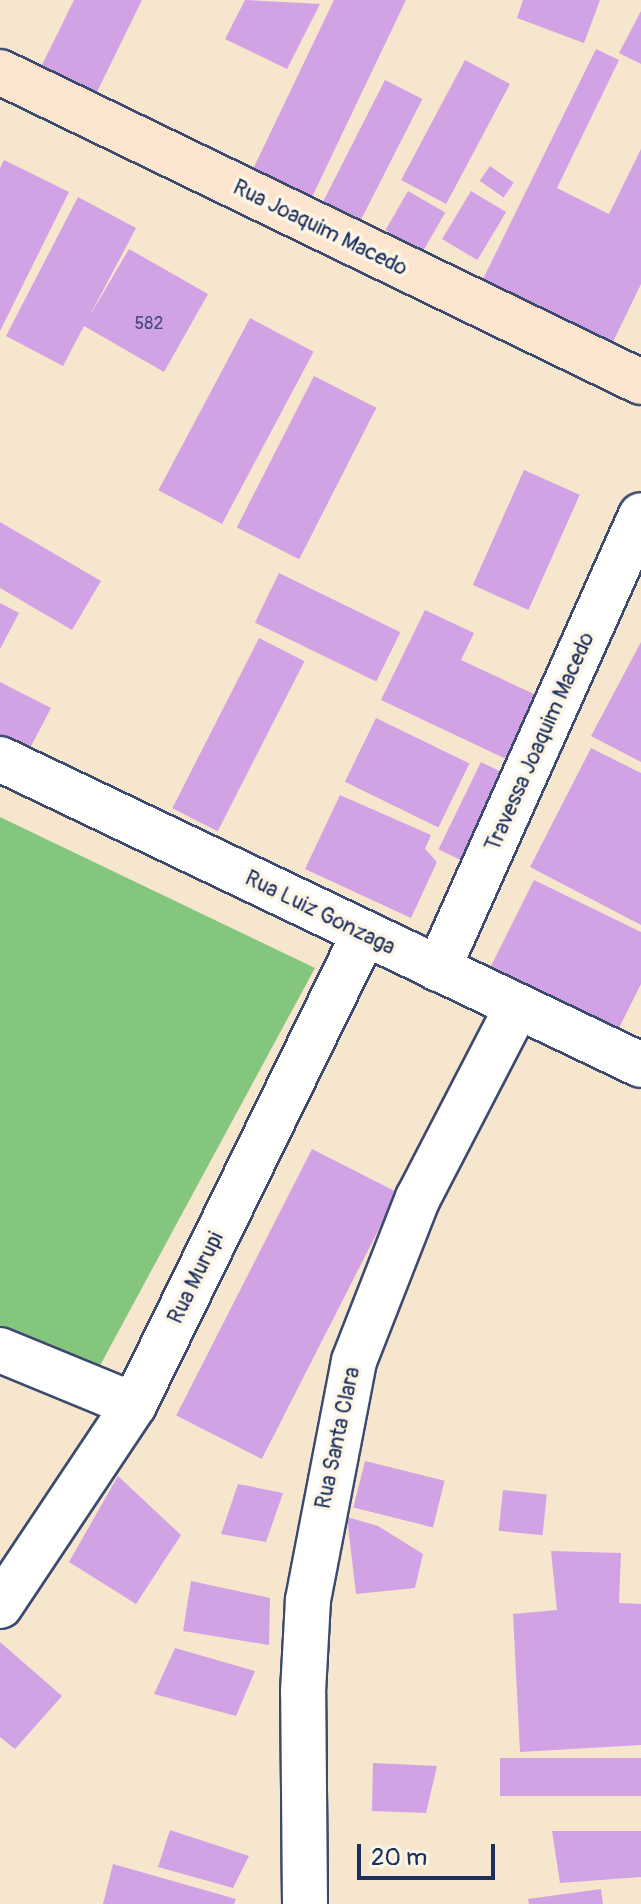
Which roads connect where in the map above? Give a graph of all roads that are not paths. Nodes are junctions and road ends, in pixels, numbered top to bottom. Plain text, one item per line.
1 (0, 72) edge
2 (641, 382) edge
3 (641, 515) edge
4 (0, 759) edge
5 (364, 934) junction
6 (438, 969) junction
7 (517, 1007) junction
8 (641, 1065) edge
9 (0, 1350) edge
10 (134, 1405) junction
11 (0, 1606) edge
12 (305, 1904) edge

1 - 2 street, Rua Joaquim Macedo
3 - 6 street, Travessa Joaquim Macedo
4 - 5 street, Rua Luiz Gonzaga
5 - 6 street, Rua Luiz Gonzaga
5 - 10 street, Rua Murupi
6 - 7 street, Rua Luiz Gonzaga
7 - 8 street, Rua Luiz Gonzaga
7 - 12 street, Rua Santa Clara
9 - 10 street
10 - 11 street, Rua Murupi

